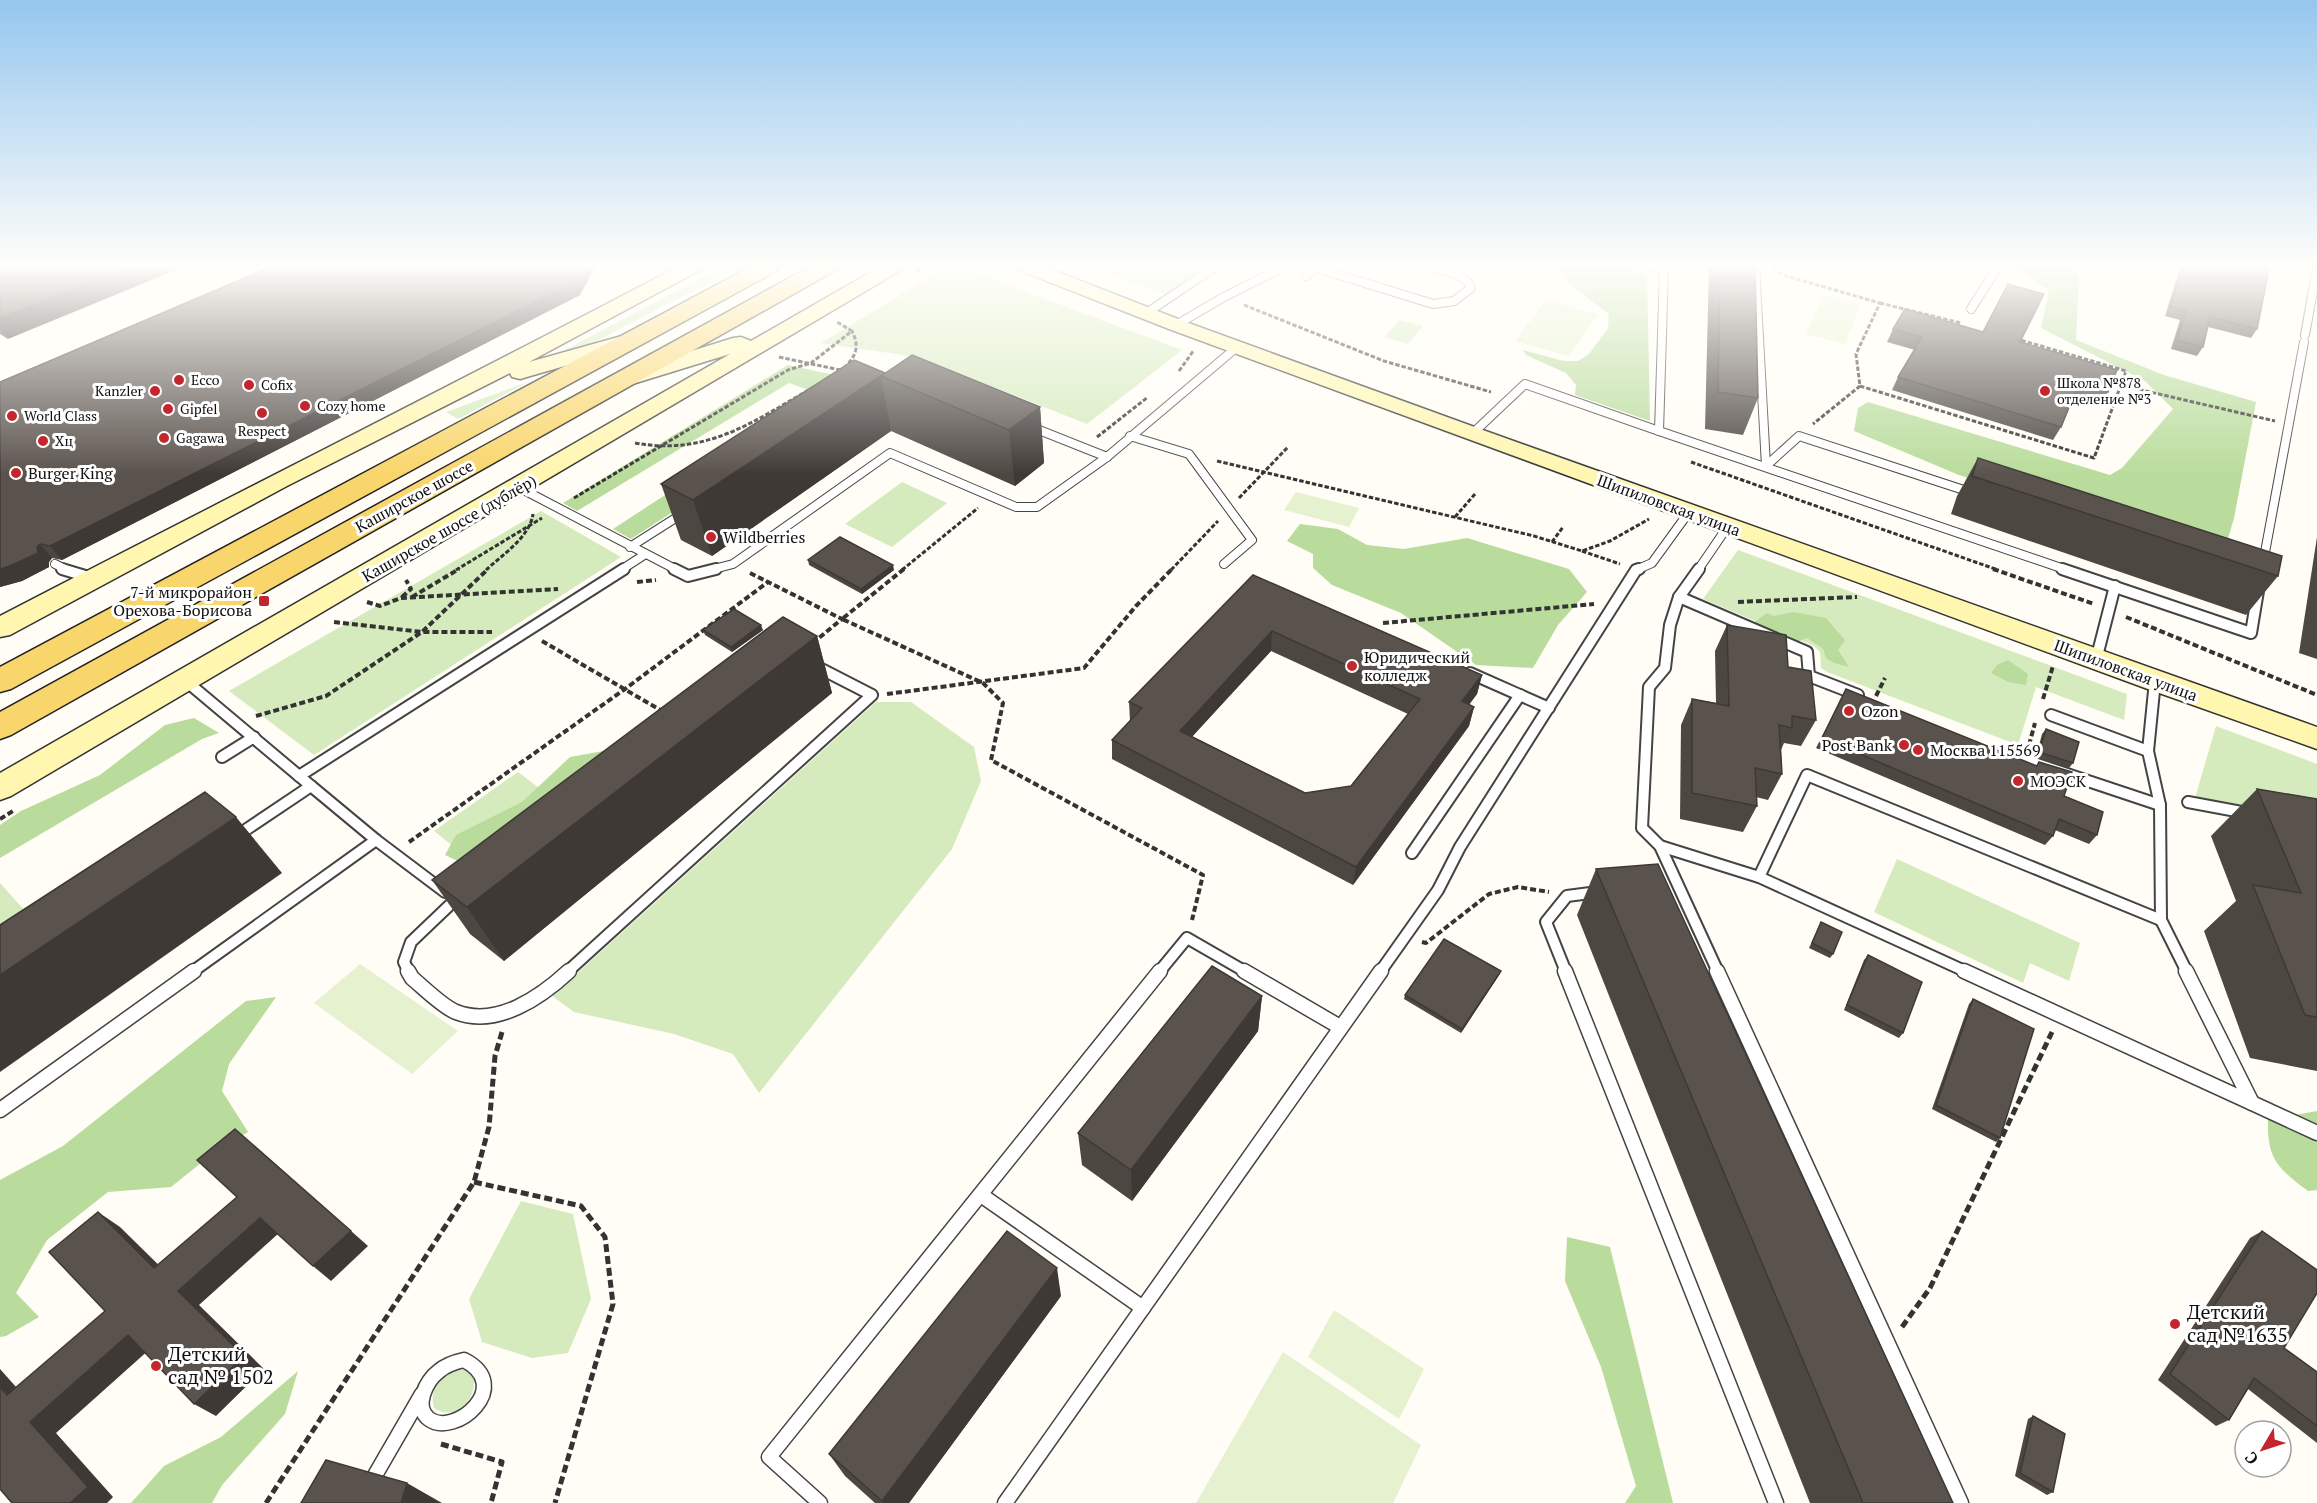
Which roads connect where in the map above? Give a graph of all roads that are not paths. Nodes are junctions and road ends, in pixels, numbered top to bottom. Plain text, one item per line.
1 (563, 335) edge
2 (639, 335) edge
3 (701, 335) edge
4 (770, 335) edge
5 (778, 335) edge
6 (1203, 335) edge
7 (1663, 335) edge
8 (1759, 335) edge
9 (2305, 335) edge
10 (630, 340) junction
11 (1237, 347) junction
12 (620, 380) junction
13 (463, 388) junction
14 (1022, 423) edge
15 (1659, 431) junction
16 (1472, 434) junction
17 (1131, 436) junction
18 (1107, 457) junction
19 (1766, 466) junction
20 (1978, 495) edge
21 (522, 498) junction
22 (698, 504) edge
23 (1689, 512) junction
24 (1728, 526) junction
25 (630, 547) junction
26 (644, 555) junction
27 (55, 564) edge
28 (1224, 564) dead end
29 (92, 578) junction
30 (2248, 584) edge
31 (2115, 586) junction
32 (2259, 588) junction
33 (1679, 597) junction
34 (0, 628) edge
35 (2096, 660) junction
36 (1455, 667) edge
37 (0, 681) edge
38 (186, 681) junction
39 (2155, 681) junction
40 (1520, 695) junction
41 (1874, 702) edge
42 (1549, 708) junction
43 (2051, 715) dead end
44 (0, 727) edge
45 (254, 737) junction
46 (2317, 738) edge
47 (1992, 748) edge
48 (2148, 751) junction
49 (222, 757) dead end
50 (300, 776) junction
51 (311, 786) junction
52 (0, 788) edge
53 (2188, 802) dead end
54 (2160, 805) junction
55 (2258, 815) dead end
56 (376, 840) junction
57 (223, 844) edge
58 (1660, 846) junction
59 (1412, 853) dead end
60 (1759, 877) junction
61 (1611, 890) edge
62 (455, 900) junction
63 (2161, 920) junction
64 (1340, 1028) junction
65 (2252, 1103) junction
66 (0, 1110) edge
67 (2317, 1133) edge
68 (981, 1195) junction
69 (1143, 1308) junction
70 (427, 1385) junction
71 (359, 1503) edge
72 (820, 1503) edge
73 (1005, 1503) edge
74 (1776, 1503) edge
75 (1960, 1503) edge

1 - 13 main road
2 - 10 main road, Каширское шоссе
3 - 12 main road, Каширское шоссе
4 - 12 main road
5 - 21 main road, Каширское шоссе (дублёр)
6 - 11 main road, Шипиловская улица
7 - 15 lane
8 - 19 lane
9 - 32 lane
10 - 13 main road
10 - 37 main road, Каширское шоссе
11 - 16 main road, Шипиловская улица
11 - 17 lane
12 - 44 main road, Каширское шоссе
13 - 29 main road
14 - 18 lane
15 - 16 lane
15 - 19 lane
16 - 23 main road, Шипиловская улица
17 - 18 lane
17 - 28 lane
18 - 26 lane
19 - 20 lane
19 - 31 lane
21 - 25 lane
21 - 38 main road, Каширское шоссе (дублёр)
22 - 25 lane
23 - 24 main road, Шипиловская улица
23 - 42 lane
24 - 33 lane
24 - 35 main road, Шипиловская улица
25 - 26 lane
26 - 50 lane
27 - 29 lane
29 - 34 main road
30 - 32 lane
31 - 32 lane
31 - 35 lane
33 - 41 lane
33 - 58 lane
35 - 39 main road, Шипиловская улица
36 - 40 lane
38 - 45 lane
38 - 52 main road, Каширское шоссе (дублёр)
39 - 46 main road, Шипиловская улица
39 - 48 lane
40 - 42 lane
40 - 59 lane
42 - 64 lane
43 - 48 lane
45 - 49 lane
45 - 50 lane
47 - 54 lane
48 - 54 lane
50 - 51 lane
51 - 56 lane
51 - 57 lane
53 - 55 lane
54 - 63 lane
56 - 62 lane
56 - 66 lane
58 - 60 lane
58 - 75 lane
60 - 63 lane
60 - 65 lane
61 - 74 lane
62 - 62 lane
63 - 65 lane
64 - 68 lane
64 - 69 lane
65 - 67 lane
68 - 69 lane
68 - 72 lane
69 - 73 lane
70 - 70 lane
70 - 71 lane

